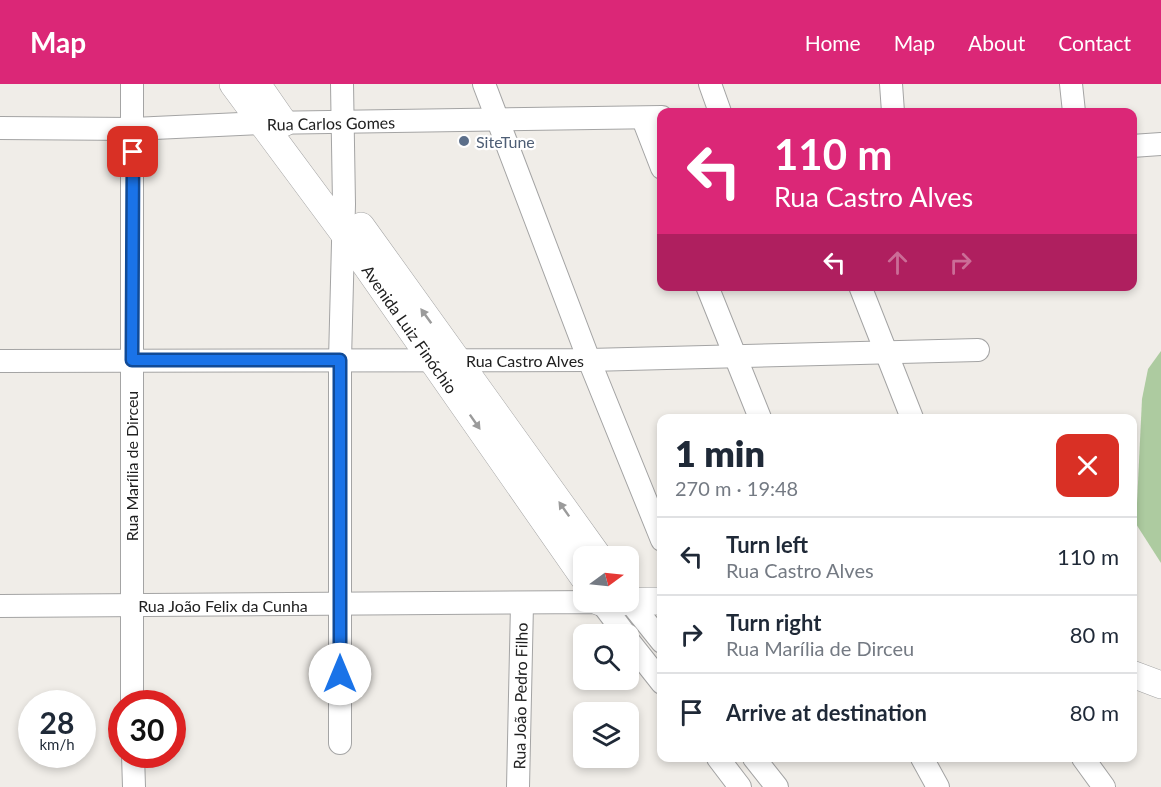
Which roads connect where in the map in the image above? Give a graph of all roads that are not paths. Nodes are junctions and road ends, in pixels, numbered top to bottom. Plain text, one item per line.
1 (132, 84) edge
2 (233, 84) edge
3 (257, 84) edge
4 (342, 84) edge
5 (484, 84) edge
6 (710, 84) edge
7 (891, 84) edge
8 (1071, 84) edge
9 (719, 108) edge
10 (894, 108) edge
11 (1074, 108) edge
12 (652, 118) edge
13 (498, 121) junction
14 (341, 122) junction
15 (274, 123) junction
16 (0, 128) edge
17 (133, 129) junction
18 (657, 143) edge
19 (1161, 144) edge
20 (1137, 146) edge
21 (345, 204) junction
22 (342, 231) junction
23 (709, 291) edge
24 (862, 291) edge
25 (978, 350) dead end
26 (887, 354) junction
27 (735, 358) junction
28 (430, 359) junction
29 (132, 360) junction
30 (340, 360) junction
31 (458, 360) junction
32 (589, 360) junction
33 (0, 361) edge
34 (758, 414) edge
35 (910, 414) edge
36 (657, 528) edge
37 (591, 546) edge
38 (573, 562) edge
39 (639, 601) edge
40 (657, 601) edge
41 (573, 603) edge
42 (340, 604) junction
43 (522, 604) junction
44 (130, 605) junction
45 (0, 606) edge
46 (608, 612) edge
47 (638, 612) edge
48 (617, 624) edge
49 (657, 636) edge
50 (639, 653) edge
51 (1137, 676) edge
52 (657, 677) edge
53 (1161, 685) edge
54 (132, 690) edge
55 (340, 743) dead end
56 (720, 762) edge
57 (757, 762) edge
58 (924, 762) edge
59 (1086, 762) edge
60 (133, 768) edge
61 (134, 787) edge
62 (518, 787) edge
63 (740, 787) edge
64 (777, 787) edge
65 (938, 787) edge
66 (1104, 787) edge

1 - 17 street, Rua Marília de Dirceu
2 - 15 street, Avenida Luiz Finóchio
3 - 15 street, Avenida Luiz Finóchio
4 - 14 street
5 - 13 street
6 - 9 street
7 - 10 street
8 - 11 street
12 - 13 street, Rua Carlos Gomes
12 - 18 street
13 - 14 street, Rua Carlos Gomes
13 - 32 street
14 - 15 street, Rua Carlos Gomes
14 - 21 street
15 - 17 street, Rua Carlos Gomes
15 - 21 street, Avenida Luiz Finóchio
15 - 22 street, Avenida Luiz Finóchio
16 - 17 street, Rua Carlos Gomes
17 - 29 street, Rua Marília de Dirceu
19 - 20 street
21 - 22 street
31 -> 21 street, Avenida Luiz Finóchio
22 - 28 street, Avenida Luiz Finóchio
22 - 30 street
23 - 27 street
24 - 26 street
25 - 26 street, Rua Castro Alves
26 - 27 street, Rua Castro Alves
26 - 35 street
27 - 32 street, Rua Castro Alves
27 - 34 street
28 - 30 street, Rua Castro Alves
28 - 31 street, Rua Castro Alves
28 -> 38 street, Avenida Luiz Finóchio
29 - 30 street, Rua Castro Alves
29 - 33 street, Rua Castro Alves
29 - 44 street, Rua Marília de Dirceu
30 - 42 street
31 - 32 street, Rua Castro Alves
37 -> 31 street, Avenida Luiz Finóchio
32 - 36 street
39 - 40 street, Rua João Felix da Cunha
41 - 43 street, Rua João Felix da Cunha
42 - 43 street, Rua João Felix da Cunha
42 - 44 street, Rua João Felix da Cunha
42 - 55 street
43 - 62 street, Rua João Pedro Filho
44 - 45 street, Rua João Felix da Cunha
44 - 54 street, Rua Marília de Dirceu
46 - 48 street
47 - 49 street
50 - 52 street
51 - 53 street
56 - 63 street
57 - 64 street
58 - 65 street
59 - 66 street
60 - 61 street

